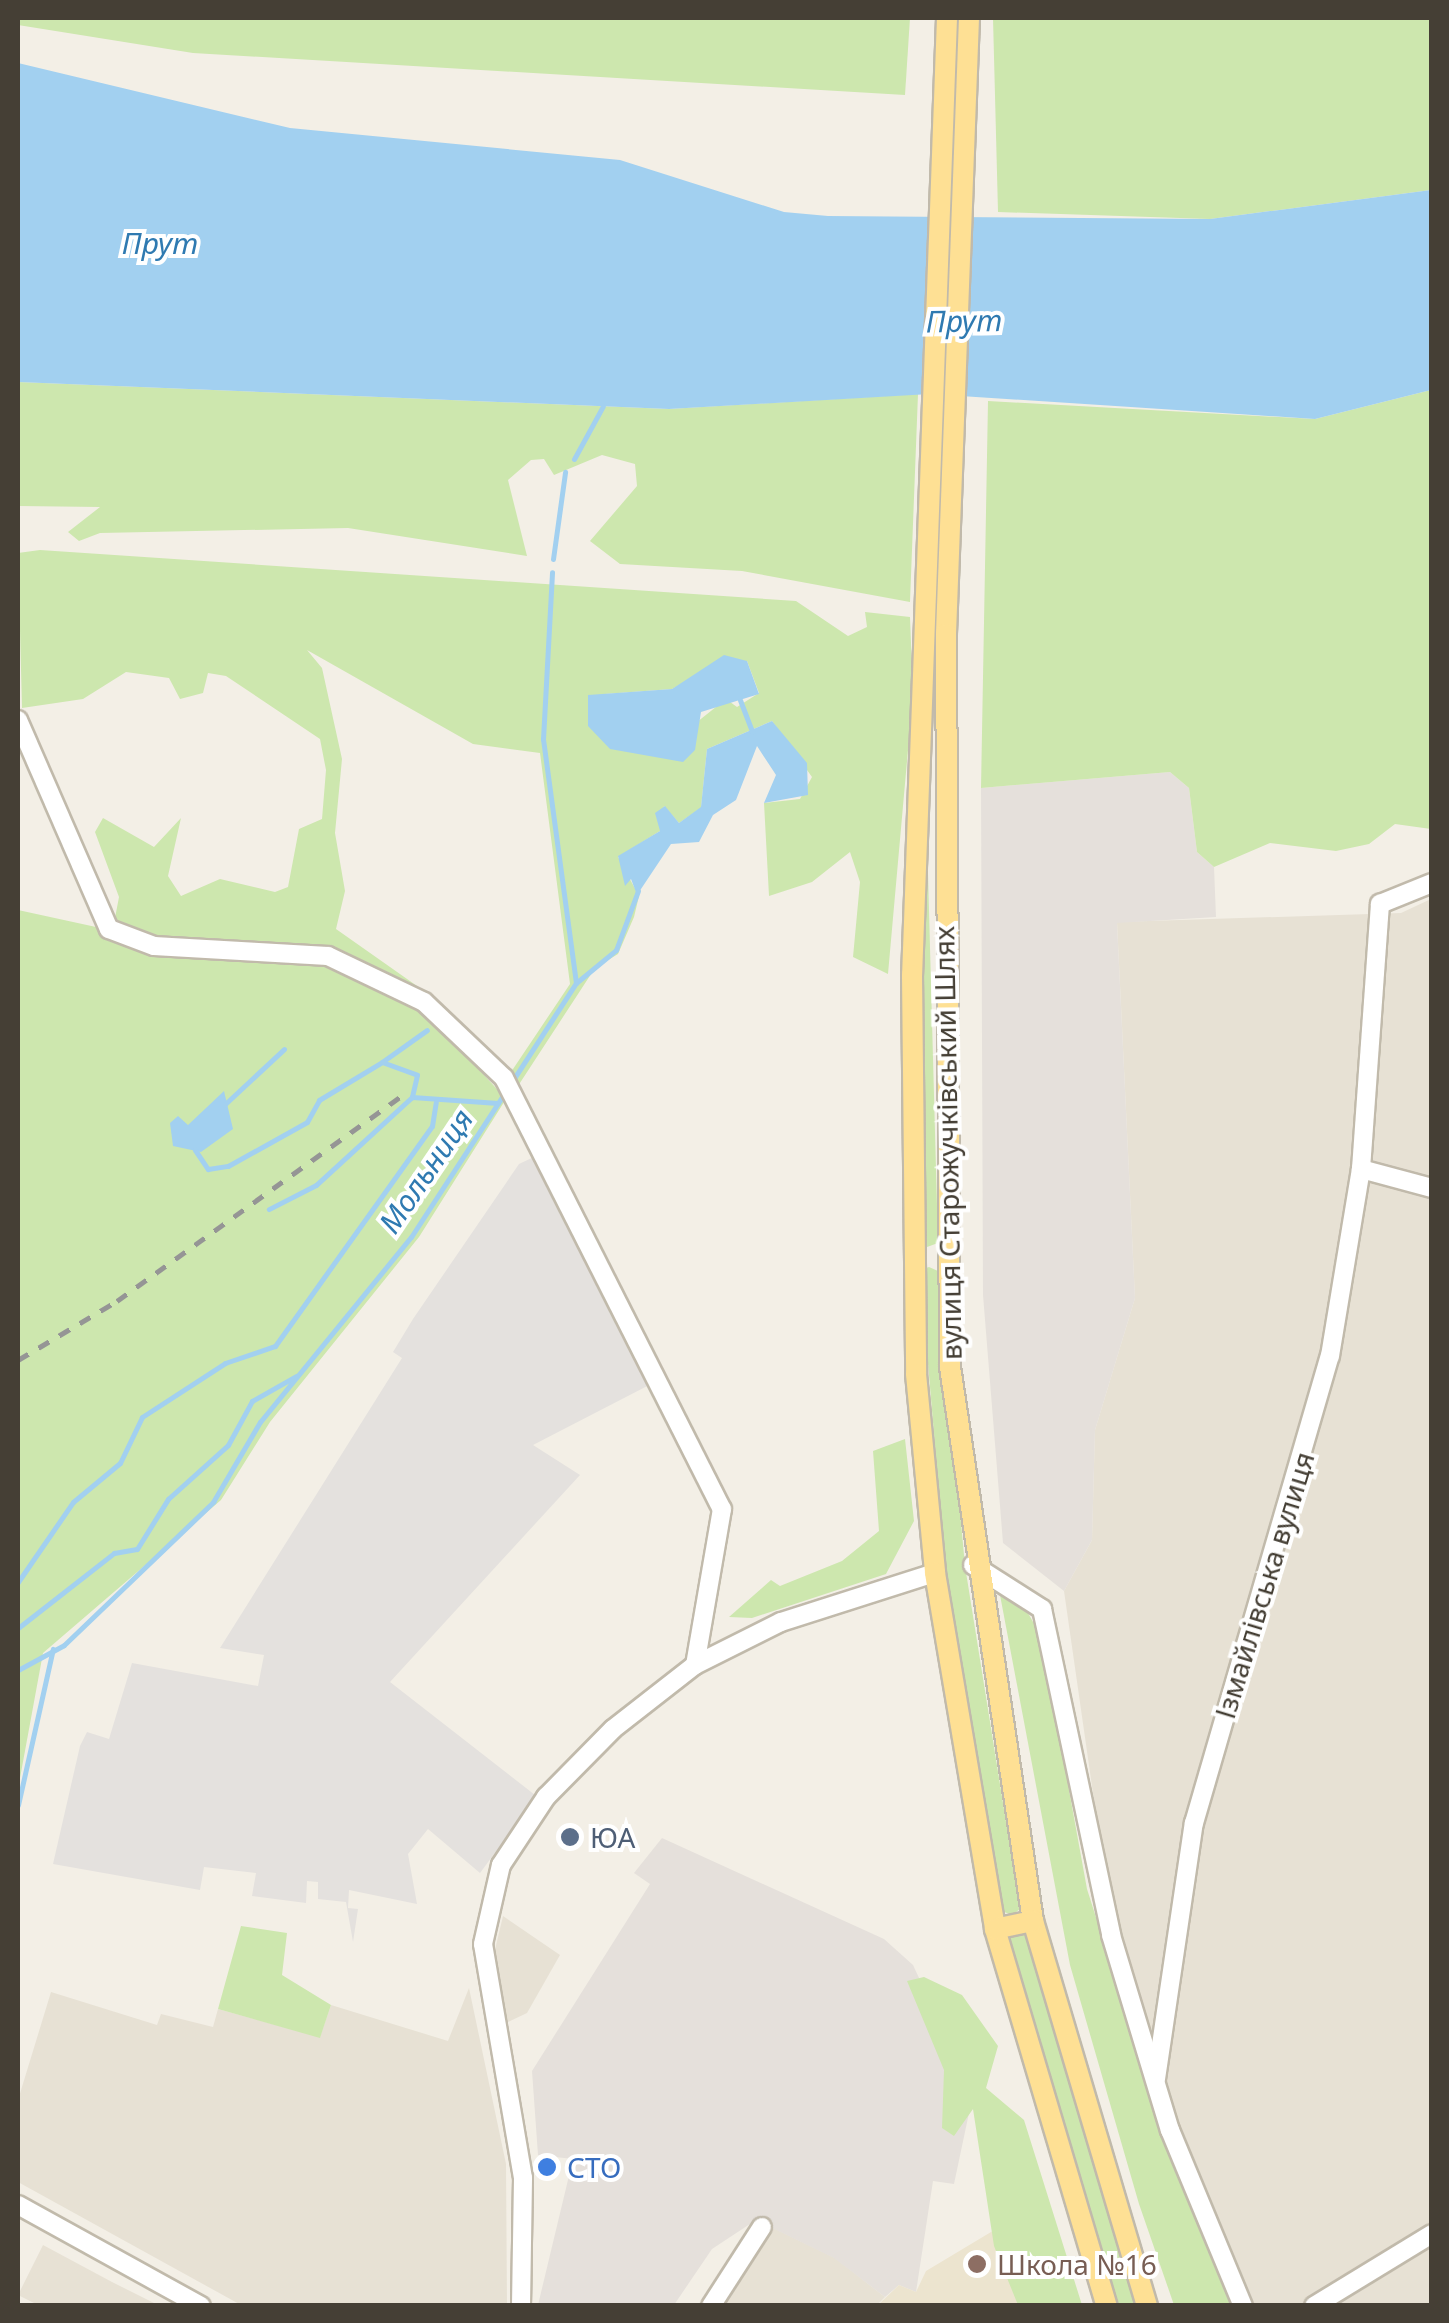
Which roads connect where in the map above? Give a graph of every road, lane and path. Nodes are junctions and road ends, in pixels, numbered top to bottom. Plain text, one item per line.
1 (948, 18) edge
2 (969, 18) edge
3 (18, 720) edge
4 (1432, 883) edge
5 (1361, 1170) junction
6 (1432, 1188) edge
7 (913, 1257) junction
8 (944, 1257) junction
9 (973, 1565) junction
10 (935, 1573) junction
11 (695, 1665) junction
12 (1033, 1920) junction
13 (995, 1929) junction
14 (1156, 2079) junction
15 (18, 2205) edge
16 (762, 2227) dead end
17 (1432, 2234) edge
18 (201, 2306) edge
19 (520, 2306) edge
20 (711, 2306) edge
21 (1107, 2306) edge
22 (1147, 2306) edge
23 (1243, 2306) edge
24 (1314, 2306) edge

1 - 7 main road, вулиця Старожучківський Шлях
2 - 8 main road, вулиця Старожучківський Шлях
3 - 11 street
4 - 5 street, Ізмайлівська вулиця
5 - 6 street
5 - 14 street, Ізмайлівська вулиця
7 - 8 main road
7 - 10 main road, вулиця Старожучківський Шлях
8 - 9 main road, вулиця Старожучківський Шлях
9 - 12 main road, вулиця Старожучківський Шлях
9 - 14 street
10 - 11 street
10 - 13 main road, вулиця Старожучківський Шлях
11 - 19 street
12 - 13 main road
12 - 22 main road, вулиця Старожучківський Шлях
13 - 21 main road, вулиця Старожучківський Шлях
14 - 23 street, Ізмайлівська вулиця
15 - 18 street
16 - 20 street
17 - 24 street

